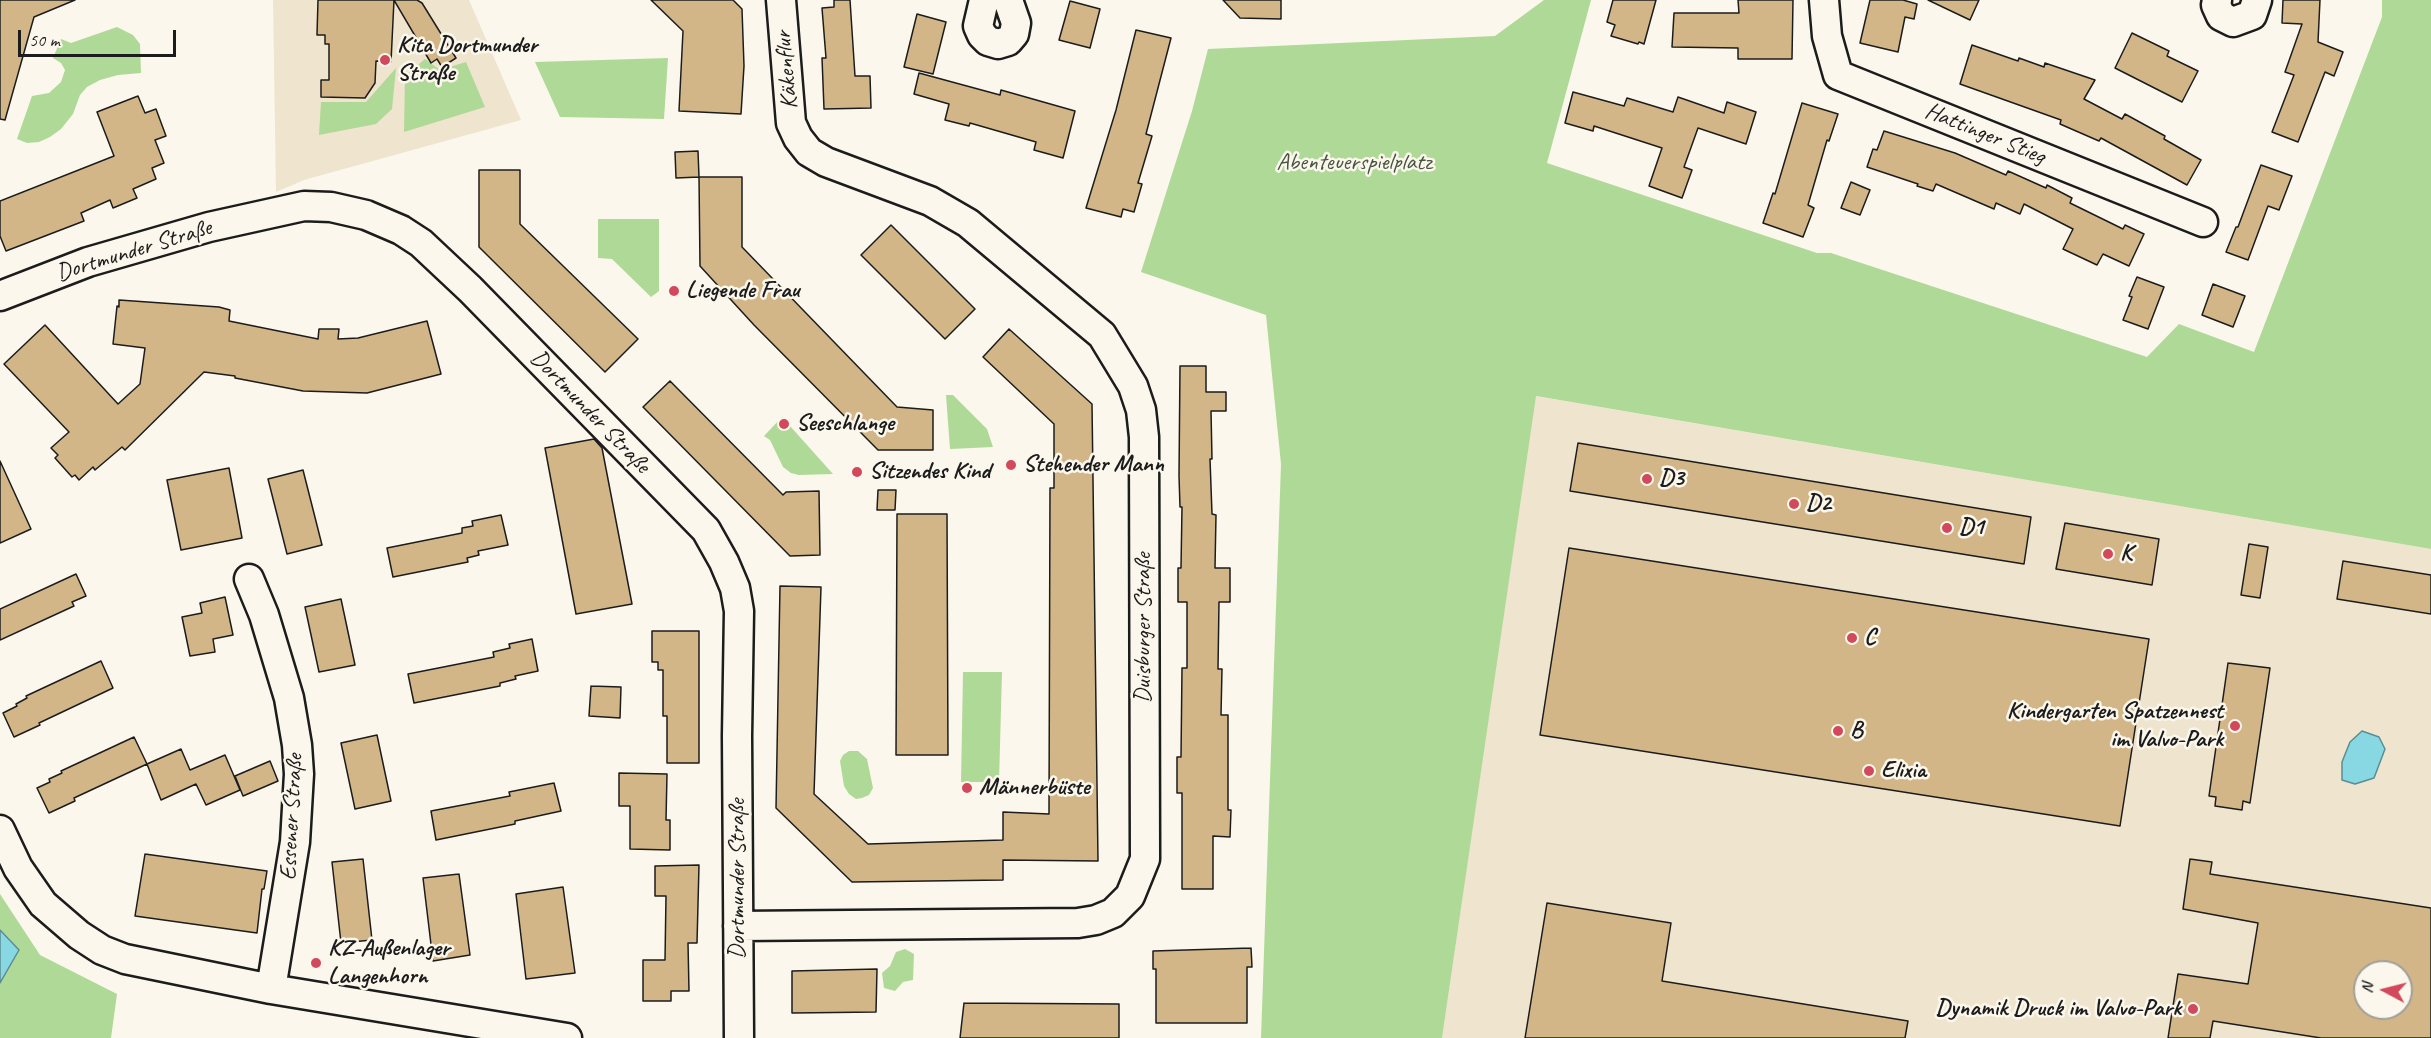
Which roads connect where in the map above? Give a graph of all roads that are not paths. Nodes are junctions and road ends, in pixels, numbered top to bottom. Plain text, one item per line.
1 (781, 0) edge
2 (984, 0) edge
3 (1008, 0) edge
4 (1824, 0) edge
5 (2217, 0) edge
6 (2257, 0) edge
7 (798, 138) joint
8 (2203, 222) dead end
9 (0, 296) edge
10 (249, 579) dead end
11 (0, 830) edge
12 (738, 926) junction
13 (271, 988) junction
14 (567, 1038) edge
15 (739, 1038) edge

1 - 7 street, Käkenflur
2 - 3 street
4 - 8 street, Hattinger Stieg
5 - 6 street
7 - 12 street, Duisburger Straße
9 - 12 street, Dortmunder Straße
10 - 13 street, Essener Straße
11 - 13 street
12 - 15 street, Dortmunder Straße
13 - 14 street

